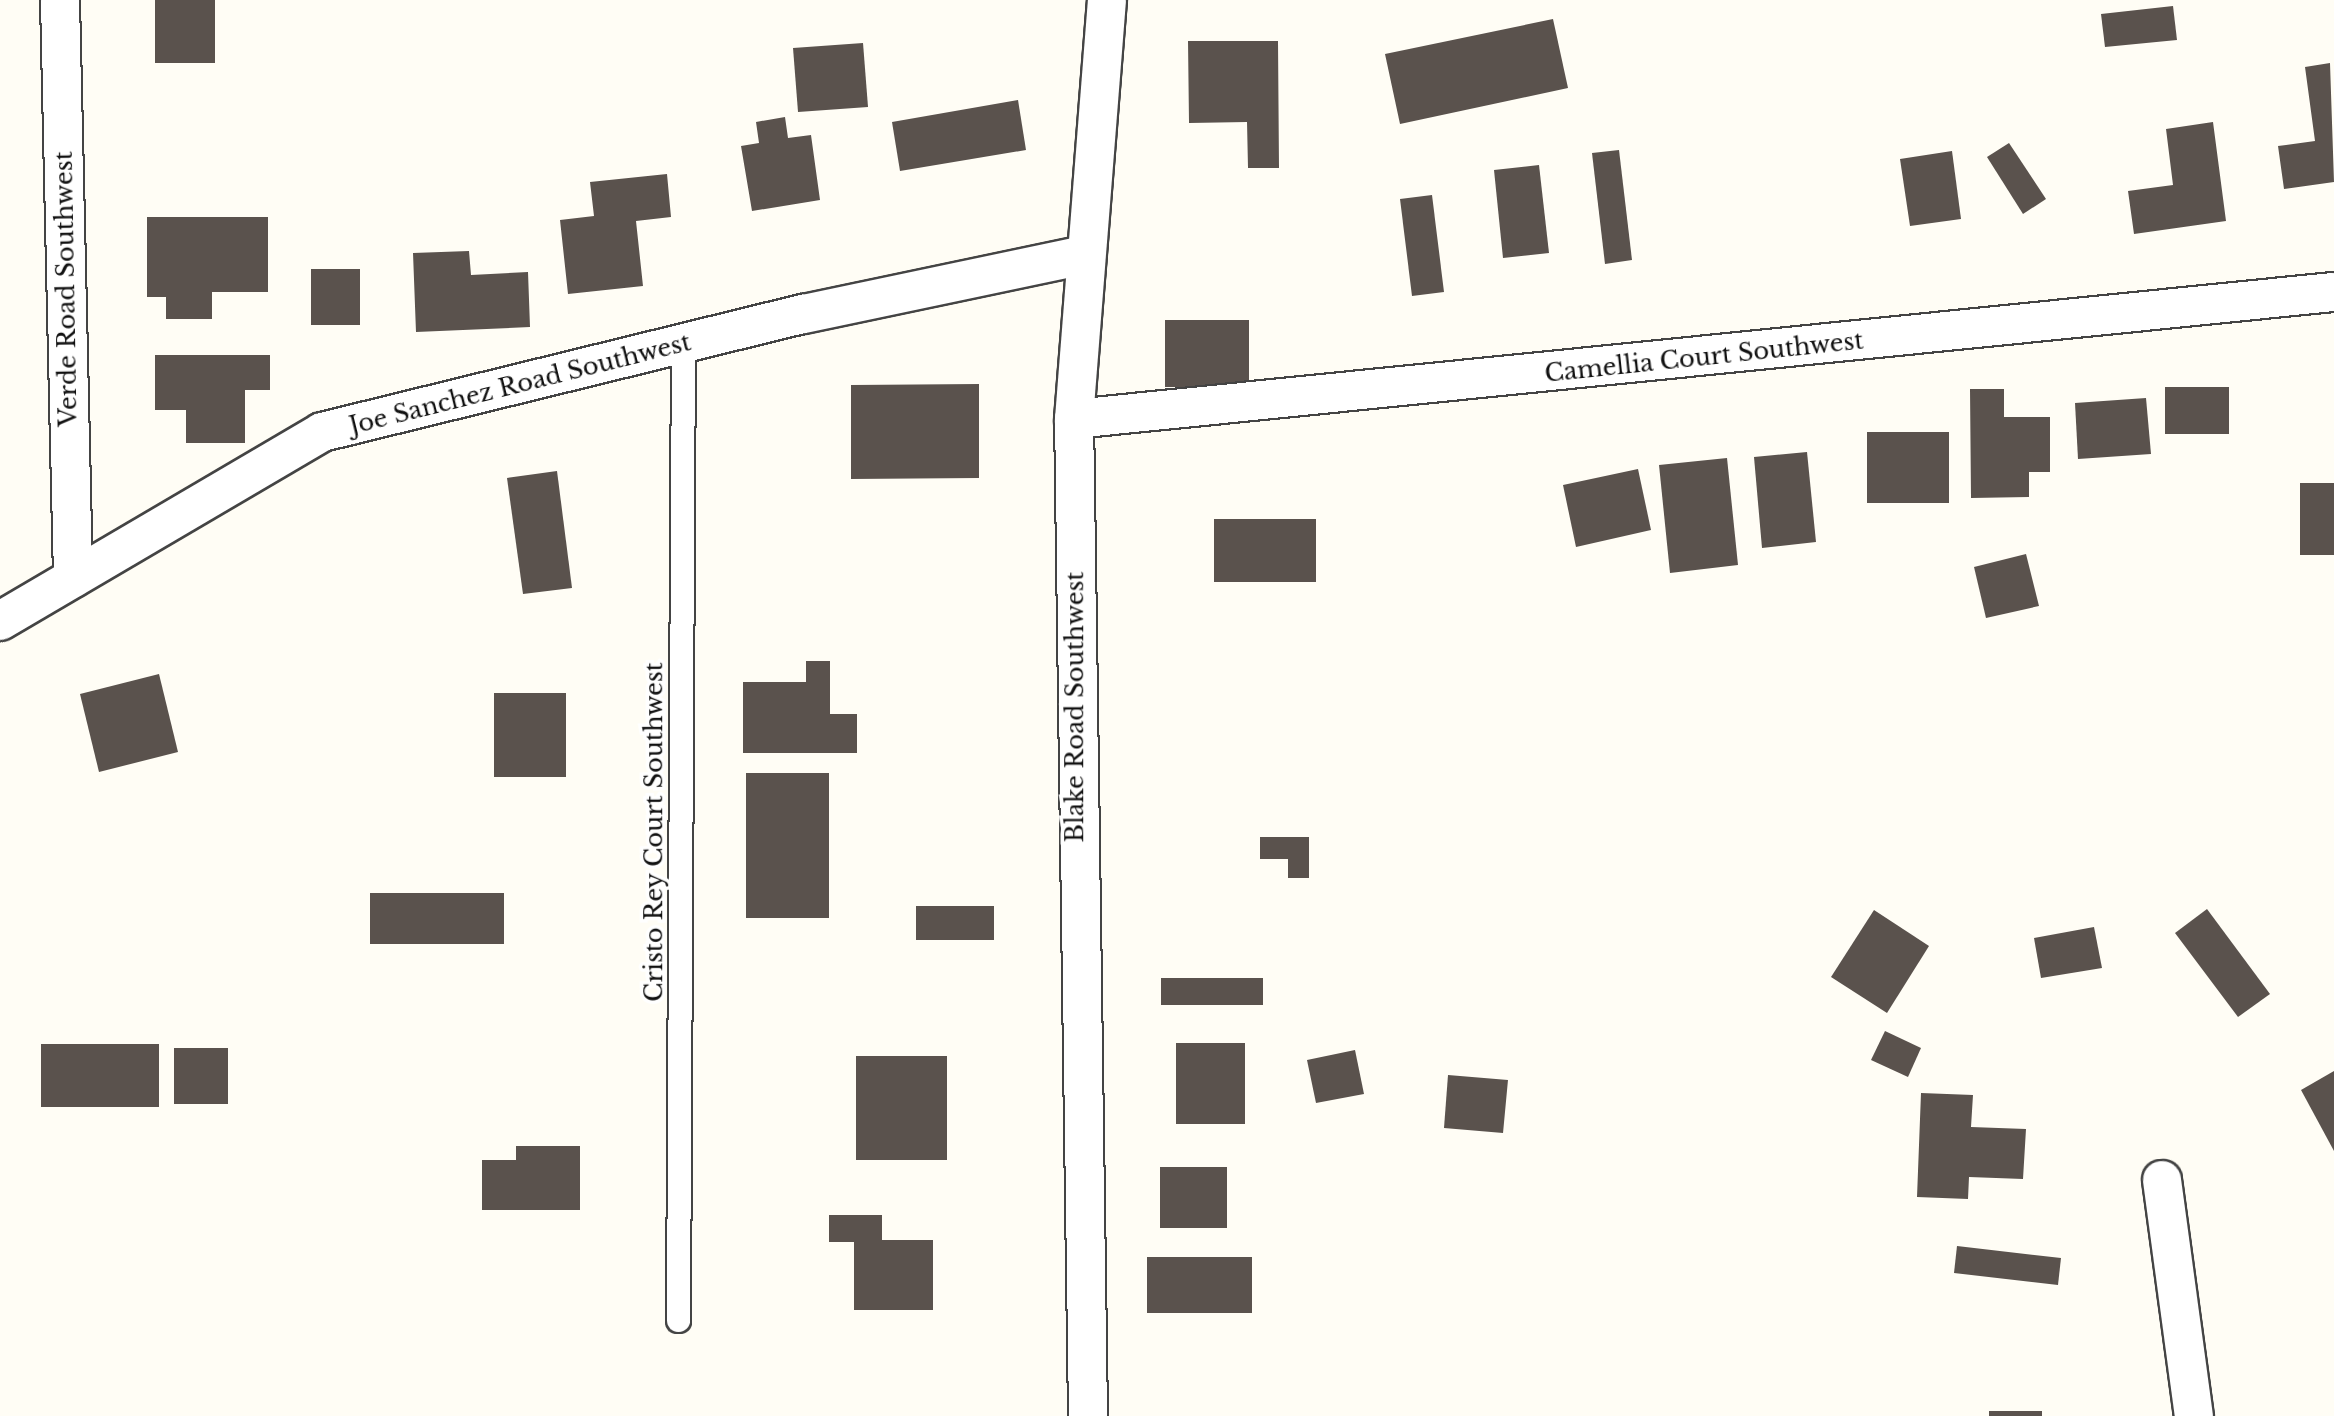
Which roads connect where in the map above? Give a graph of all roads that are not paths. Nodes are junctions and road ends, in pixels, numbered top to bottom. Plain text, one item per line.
1 (60, 0) edge
2 (1107, 0) edge
3 (1083, 255) junction
4 (2334, 292) edge
5 (683, 344) junction
6 (1074, 419) junction
7 (73, 578) junction
8 (0, 621) edge
9 (2162, 1180) dead end
10 (678, 1320) dead end
11 (1088, 1416) edge
12 (2194, 1416) edge

1 - 7 street, Verde Road Southwest
2 - 3 street, Blake Road Southwest
3 - 5 street, Joe Sanchez Road Southwest
3 - 6 street, Blake Road Southwest
4 - 6 street, Camellia Court Southwest
5 - 7 street, Joe Sanchez Road Southwest
5 - 10 lane, Cristo Rey Court Southwest
6 - 11 street, Blake Road Southwest
7 - 8 street, Joe Sanchez Road Southwest
9 - 12 street

